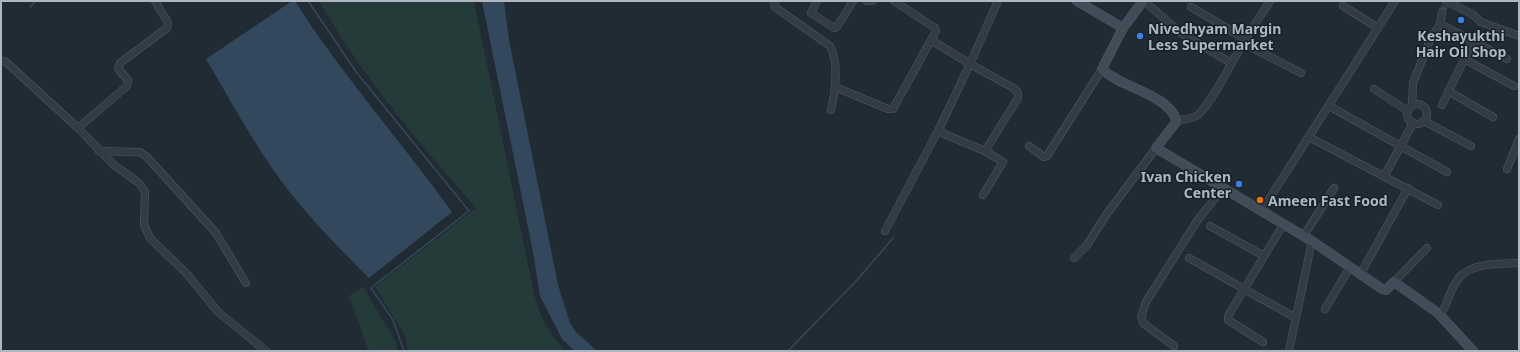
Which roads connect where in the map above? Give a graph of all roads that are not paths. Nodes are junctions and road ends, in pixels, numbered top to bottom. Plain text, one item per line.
1 (155, 1) edge
2 (774, 1) edge
3 (817, 1) edge
4 (853, 1) edge
5 (867, 1) edge
6 (872, 1) edge
7 (894, 1) edge
8 (998, 1) edge
9 (1077, 1) edge
10 (1144, 1) edge
11 (1270, 1) edge
12 (1395, 1) edge
13 (1445, 5) edge
14 (1343, 6) dead end
15 (1191, 7) dead end
16 (1440, 24) junction
17 (1123, 28) junction
18 (1378, 28) junction
19 (1519, 36) edge
20 (931, 40) junction
21 (1244, 41) junction
22 (1473, 41) junction
23 (1464, 59) junction
24 (1507, 59) dead end
25 (1, 61) edge
26 (1231, 63) junction
27 (970, 64) junction
28 (1102, 69) junction
29 (1301, 73) dead end
30 (1514, 86) dead end
31 (835, 87) junction
32 (1374, 89) dead end
33 (1448, 91) junction
34 (1442, 105) dead end
35 (1329, 106) junction
36 (1410, 109) junction
37 (831, 110) dead end
38 (1493, 117) dead end
39 (1177, 120) junction
40 (1424, 121) junction
41 (1413, 123) junction
42 (78, 128) junction
43 (939, 129) junction
44 (1309, 137) junction
45 (1519, 139) edge
46 (1029, 146) dead end
47 (1400, 146) junction
48 (1471, 146) dead end
49 (1156, 148) junction
50 (1517, 149) edge
51 (99, 151) junction
52 (985, 151) junction
53 (1507, 169) dead end
54 (1447, 172) dead end
55 (1385, 175) junction
56 (1223, 188) junction
57 (1334, 188) dead end
58 (1408, 188) junction
59 (983, 195) dead end
60 (1438, 205) dead end
61 (1261, 212) junction
62 (1283, 225) junction
63 (1210, 226) dead end
64 (885, 231) dead end
65 (1308, 239) junction
66 (1427, 248) dead end
67 (1264, 256) junction
68 (1074, 258) dead end
69 (1189, 258) dead end
70 (1519, 263) edge
71 (1350, 267) junction
72 (1361, 273) junction
73 (1394, 282) junction
74 (246, 283) dead end
75 (1244, 289) junction
76 (1325, 309) dead end
77 (1440, 316) junction
78 (1296, 318) junction
79 (1263, 342) dead end
80 (1174, 346) dead end
81 (266, 351) edge
82 (1289, 351) edge
83 (1473, 351) edge

1 - 42 street
2 - 31 street
3 - 4 street
5 - 6 street
7 - 20 street
8 - 27 street
9 - 17 main road
10 - 17 main road
10 - 26 street
11 - 21 street
12 - 18 street
13 - 16 street
13 - 19 street
14 - 18 street
15 - 21 street
16 - 22 street
16 - 36 street
17 - 28 main road
18 - 35 street
20 - 27 street
20 - 31 street
21 - 26 street
21 - 29 street
22 - 23 street
22 - 24 street
23 - 30 street
23 - 33 street
25 - 42 street
26 - 39 street
27 - 43 street
27 - 52 street
28 - 39 main road
28 - 46 street
31 - 37 street
32 - 36 street
33 - 34 street
33 - 38 street
35 - 44 street
35 - 47 street
36 - 40 street
36 - 41 street
39 - 49 main road
40 - 41 street
40 - 48 street
41 - 47 street
42 - 51 street
43 - 52 street
43 - 64 street
44 - 55 street
44 - 61 street
45 - 50 street
47 - 54 street
47 - 55 street
49 - 56 main road
49 - 68 street
50 - 53 street
51 - 74 street
51 - 81 street
52 - 59 street
55 - 58 street
56 - 61 main road
56 - 80 street
57 - 65 street
58 - 60 street
58 - 72 street
61 - 62 main road
62 - 65 main road
62 - 67 street
63 - 67 street
65 - 71 main road
65 - 78 street
66 - 73 street
67 - 75 street
69 - 75 street
70 - 77 street
71 - 72 main road
71 - 76 street
72 - 73 main road
73 - 77 main road
75 - 78 street
75 - 79 street
77 - 83 main road
78 - 82 street

